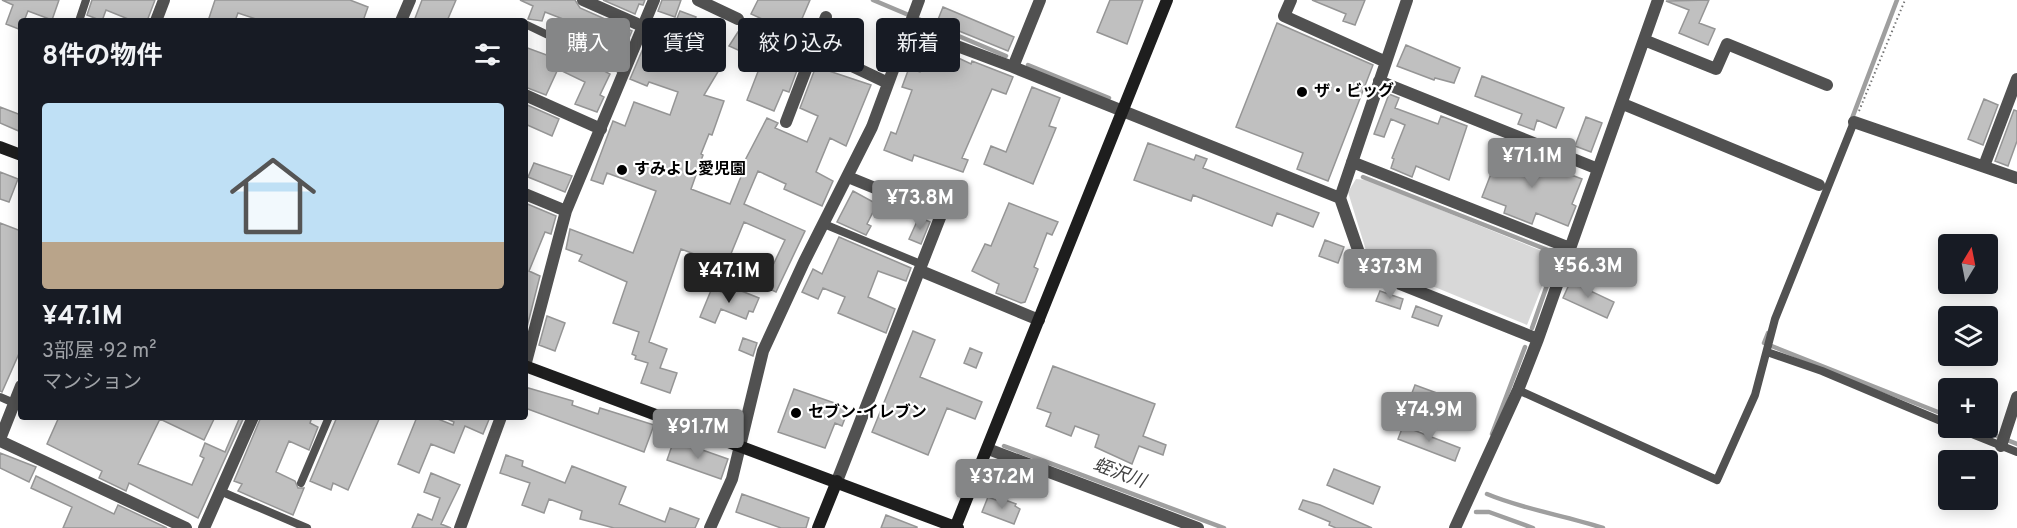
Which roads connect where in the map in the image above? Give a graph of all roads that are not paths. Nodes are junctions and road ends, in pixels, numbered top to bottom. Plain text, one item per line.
1 (86, 0) edge
2 (164, 0) edge
3 (410, 0) edge
4 (583, 0) edge
5 (654, 0) edge
6 (698, 0) edge
7 (919, 0) edge
8 (1040, 0) edge
9 (1167, 0) edge
10 (1291, 0) edge
11 (1407, 0) edge
12 (1658, 0) edge
13 (80, 18) edge
14 (157, 18) edge
15 (402, 18) edge
16 (646, 18) edge
17 (912, 18) edge
18 (738, 19) dead end
19 (528, 25) edge
20 (642, 26) joint
21 (546, 34) edge
22 (1644, 40) junction
23 (960, 43) edge
24 (630, 54) edge
25 (1386, 62) junction
26 (1013, 67) junction
27 (623, 72) edge
28 (805, 72) edge
29 (864, 72) edge
30 (892, 72) edge
31 (2017, 79) edge
32 (1379, 81) junction
33 (888, 83) junction
34 (1827, 86) dead end
35 (528, 96) edge
36 (1623, 104) junction
37 (1122, 112) junction
38 (786, 122) dead end
39 (1854, 122) joint
40 (601, 129) junction
41 (0, 147) edge
42 (18, 154) edge
43 (1352, 162) junction
44 (1983, 166) junction
45 (1598, 169) junction
46 (848, 177) junction
47 (2017, 178) edge
48 (1819, 185) dead end
49 (528, 195) edge
50 (1340, 198) junction
51 (566, 211) junction
52 (824, 224) junction
53 (1570, 248) junction
54 (922, 268) junction
55 (1039, 320) junction
56 (1538, 339) junction
57 (1767, 352) junction
58 (528, 355) edge
59 (528, 367) edge
60 (1518, 390) junction
61 (18, 394) edge
62 (0, 397) edge
63 (2017, 397) edge
64 (14, 403) junction
65 (252, 420) edge
66 (328, 420) edge
67 (500, 420) edge
68 (1938, 420) edge
69 (1981, 438) edge
70 (0, 440) edge
71 (739, 444) junction
72 (2001, 446) junction
73 (988, 449) junction
74 (2017, 452) edge
75 (837, 481) junction
76 (301, 483) dead end
77 (220, 491) junction
78 (186, 528) edge
79 (204, 528) edge
80 (307, 528) edge
81 (460, 528) edge
82 (710, 528) edge
83 (818, 528) edge
84 (956, 528) edge
85 (1198, 528) edge
86 (1455, 528) edge

1 - 13 lane
2 - 14 street
3 - 15 street
4 - 20 street
5 - 16 street
6 - 18 street
7 - 17 street
8 - 26 street
9 - 37 street
10 - 25 street
11 - 25 street
12 - 22 street
19 - 21 lane
20 - 24 street
22 - 34 street
22 - 36 street
23 - 26 street
25 - 32 street
26 - 37 street
27 - 40 street
28 - 38 street
29 - 33 street
30 - 33 street
31 - 44 street
32 - 43 street
32 - 45 street
33 - 46 street
35 - 40 street
36 - 45 street
36 - 48 street
37 - 50 street
37 - 55 street
39 - 44 street
39 - 57 lane
40 - 51 street
41 - 42 street
43 - 50 street
43 - 53 street
44 - 47 street
45 - 53 street
46 - 52 street
46 - 54 street
49 - 51 street
50 - 56 street
51 - 58 street
52 - 54 lane
52 - 71 street
53 - 56 street
54 - 55 street
54 - 75 street
55 - 73 street
56 - 60 street
57 - 60 lane
57 - 68 lane
59 - 71 street
60 - 86 street
61 - 64 street
62 - 64 lane
63 - 72 street
64 - 70 street
65 - 77 street
66 - 76 lane
67 - 81 street
69 - 72 lane
70 - 78 street
71 - 75 street
71 - 82 street
72 - 74 lane
73 - 84 street
73 - 85 street
75 - 83 street
75 - 84 street
77 - 79 street
77 - 80 lane

